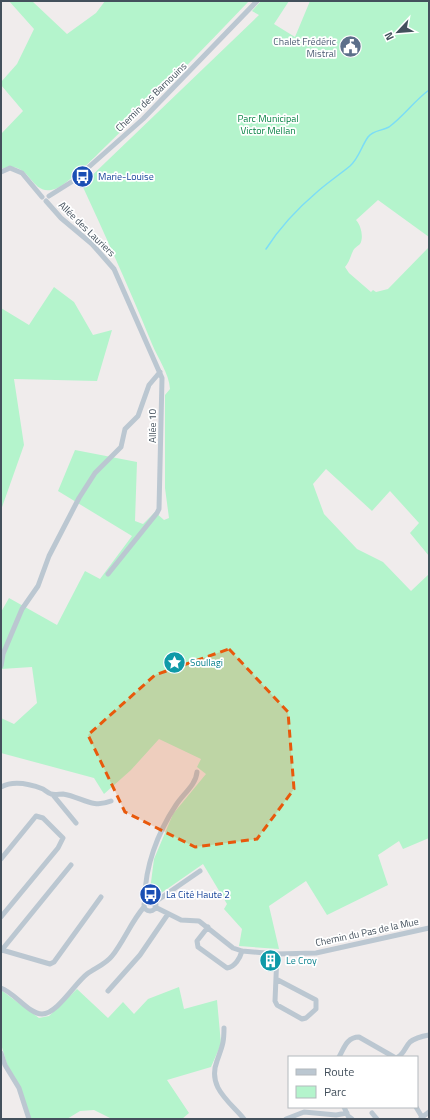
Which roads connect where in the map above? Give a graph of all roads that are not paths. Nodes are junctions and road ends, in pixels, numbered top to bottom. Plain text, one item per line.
1 (257, 1) edge
2 (1, 172) edge
3 (46, 198) junction
4 (114, 269) joint
5 (160, 372) junction
6 (108, 574) dead end
7 (1, 666) edge
8 (197, 772) dead end
9 (1, 787) edge
10 (53, 795) junction
11 (111, 801) dead end
12 (76, 823) dead end
13 (1, 859) edge
14 (71, 865) dead end
15 (200, 871) dead end
16 (101, 897) dead end
17 (145, 901) junction
18 (155, 905) junction
19 (144, 907) junction
20 (168, 914) junction
21 (1, 917) edge
22 (208, 927) junction
23 (429, 928) edge
24 (1, 951) edge
25 (242, 951) junction
26 (277, 954) junction
27 (276, 979) junction
28 (1, 988) edge
29 (108, 991) dead end
30 (224, 1028) dead end
31 (429, 1035) edge
32 (1, 1053) edge
33 (340, 1056) edge
34 (394, 1056) edge
35 (398, 1056) edge
36 (344, 1108) edge
37 (417, 1108) edge
38 (429, 1112) edge
39 (372, 1113) dead end
40 (347, 1114) junction
41 (422, 1118) edge
42 (29, 1119) edge
43 (244, 1119) edge
44 (286, 1119) edge
45 (352, 1119) edge
46 (377, 1119) edge

1 - 3 street, Chemin des Barnouins
2 - 3 street
3 - 4 street, Allée des Lauriers
4 - 5 street, Allée 10
5 - 6 street, Allée 10
5 - 7 street
8 - 17 street
9 - 10 street
10 - 11 street
10 - 12 street
13 - 21 street
14 - 24 street
15 - 18 street
16 - 24 street
17 - 18 street
17 - 19 street
18 - 19 street
18 - 20 street, Chemin du Pas de la Mue
19 - 28 street
20 - 22 street, Chemin du Pas de la Mue
20 - 29 street
22 - 25 street, Chemin du Pas de la Mue
22 - 25 street
23 - 26 street, Chemin du Pas de la Mue
25 - 26 street, Chemin du Pas de la Mue
26 - 27 street
27 - 27 street
30 - 43 street
31 - 35 street
32 - 42 street
33 - 34 street
36 - 40 street
37 - 41 street
38 - 41 street
39 - 46 street
40 - 44 street
40 - 45 street

